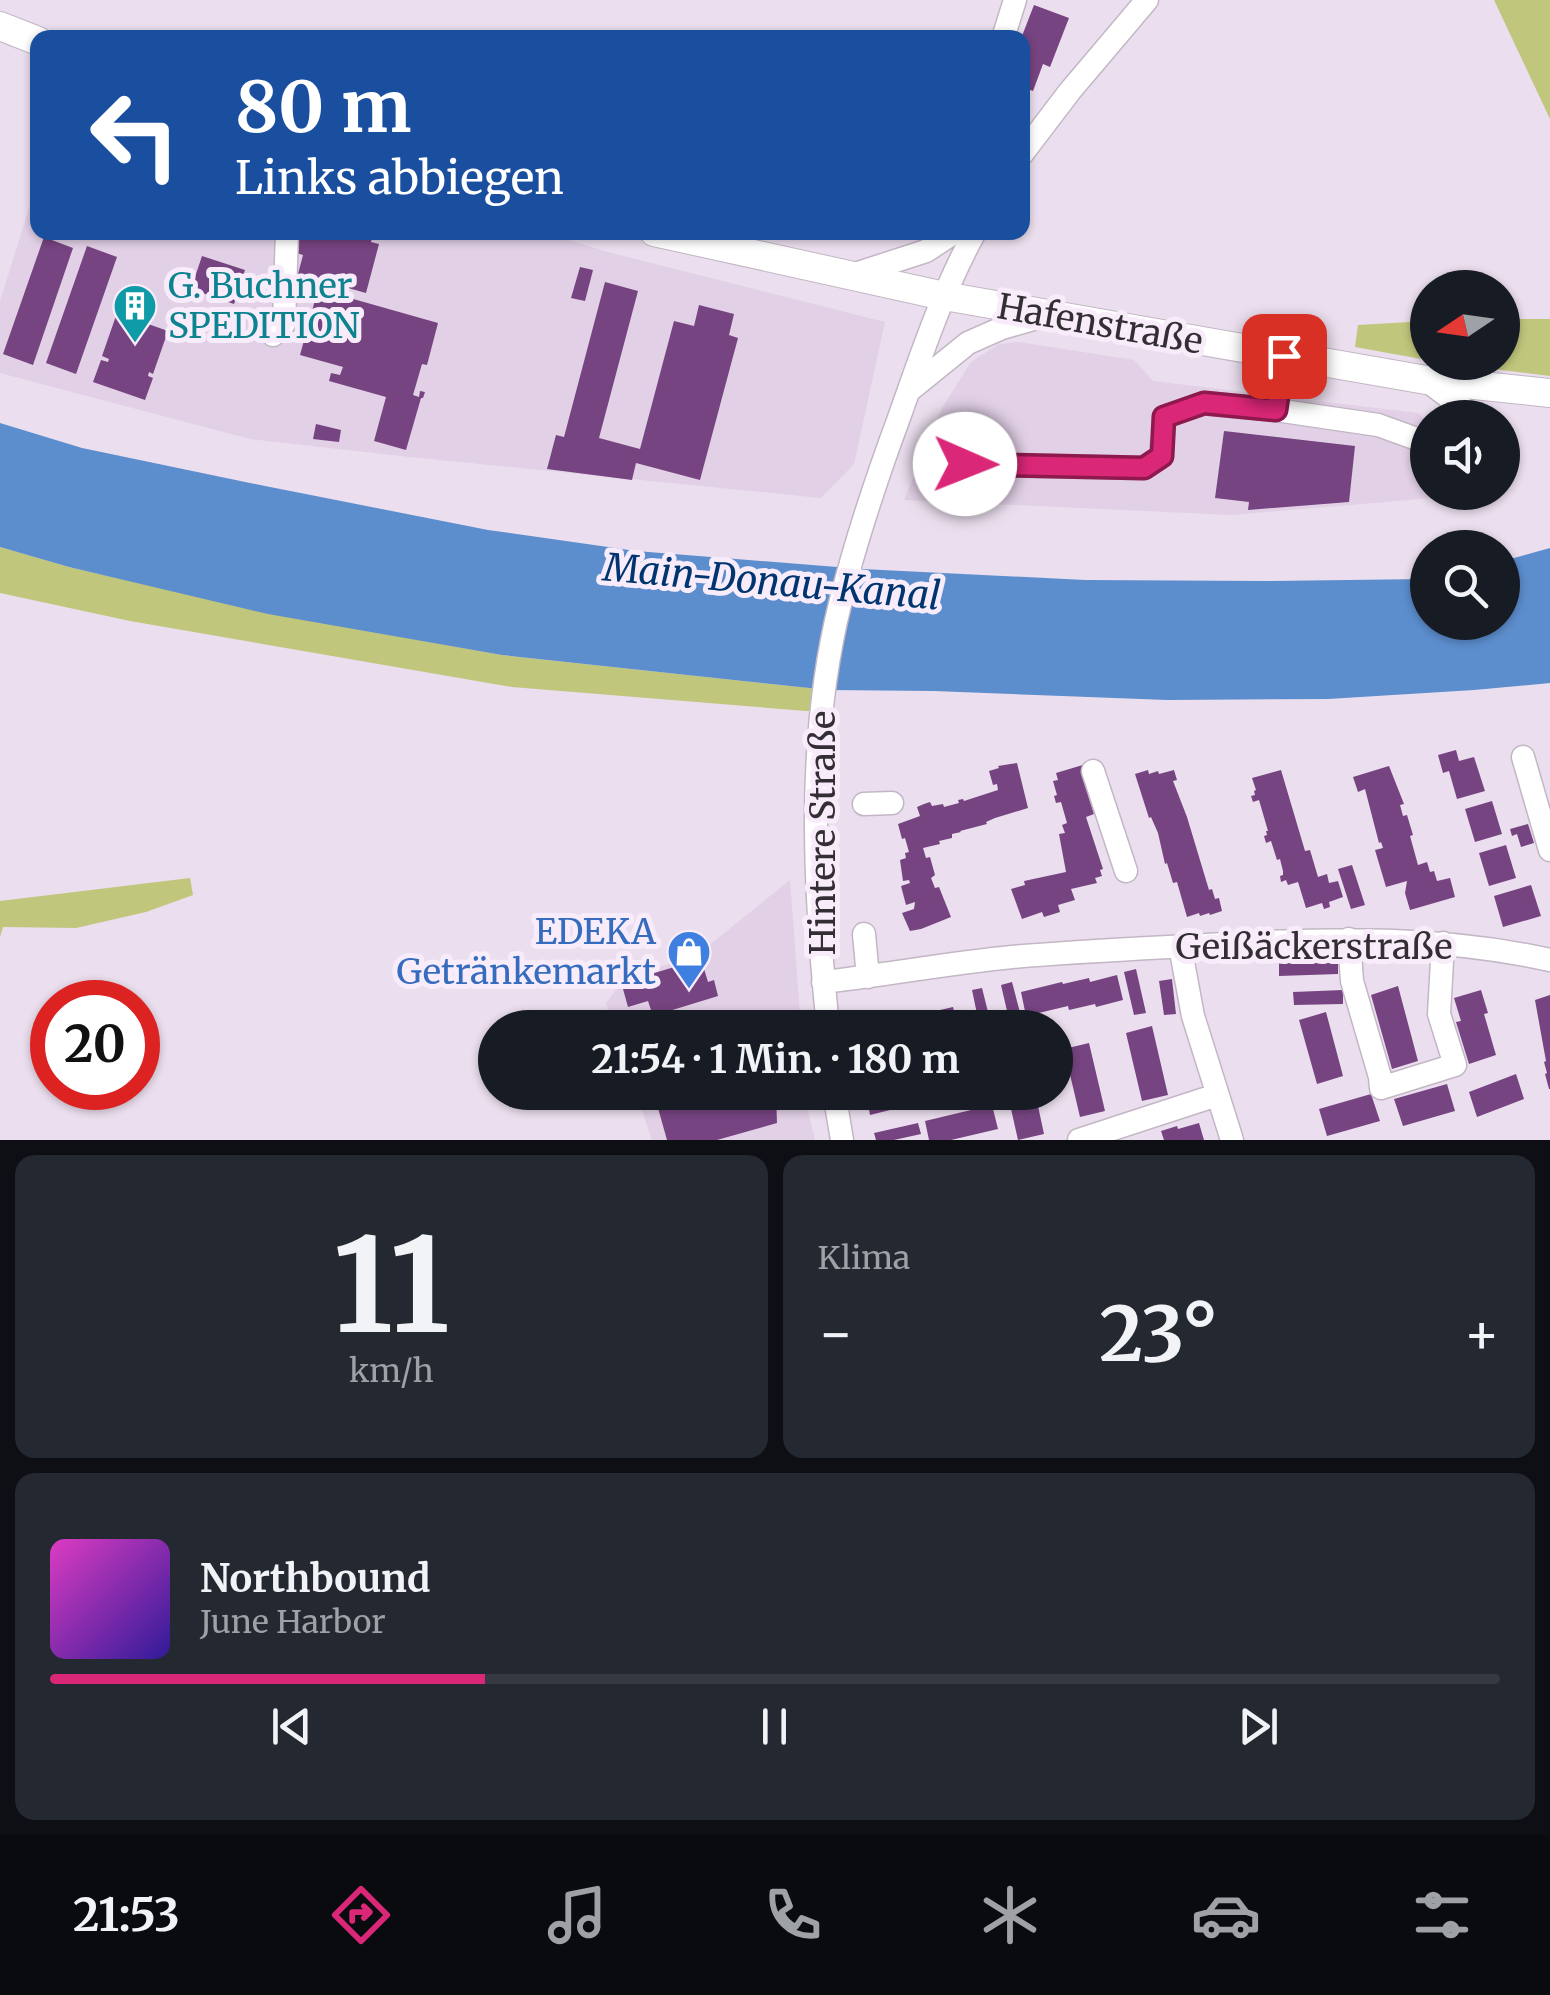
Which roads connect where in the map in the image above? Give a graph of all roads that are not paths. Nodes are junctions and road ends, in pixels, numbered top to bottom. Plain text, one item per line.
1 (1015, 0) edge
2 (1147, 0) edge
3 (0, 26) edge
4 (1006, 30) edge
5 (30, 38) edge
6 (1030, 144) edge
7 (287, 240) edge
8 (692, 240) edge
9 (942, 240) edge
10 (971, 240) edge
11 (852, 274) junction
12 (944, 296) junction
13 (1048, 314) junction
14 (273, 335) dead end
15 (1284, 356) junction
16 (1410, 377) edge
17 (1426, 380) joint
18 (908, 392) junction
19 (1550, 393) edge
20 (1451, 400) edge
21 (1276, 410) junction
22 (1410, 437) edge
23 (965, 464) dead end
24 (1523, 757) dead end
25 (1093, 771) dead end
26 (892, 803) dead end
27 (864, 804) dead end
28 (1550, 850) edge
29 (1126, 871) dead end
30 (864, 934) dead end
31 (1349, 939) junction
32 (1443, 943) junction
33 (1180, 946) junction
34 (1550, 960) edge
35 (868, 977) junction
36 (823, 982) junction
37 (826, 1010) edge
38 (1217, 1095) junction
39 (837, 1110) edge
40 (842, 1140) edge
41 (1078, 1140) edge
42 (1232, 1140) edge

1 - 4 street
2 - 6 street
3 - 5 main road
7 - 14 street
8 - 11 main road, Hafenstraße
9 - 11 street
10 - 12 street, Hintere Straße
11 - 12 main road, Hafenstraße
12 - 13 main road, Hafenstraße
12 - 18 street, Hintere Straße
13 - 15 main road, Hafenstraße
13 - 18 street
15 - 16 main road, Hafenstraße
15 - 21 street
17 - 19 main road, Hafenstraße
17 - 20 street
18 - 36 street, Hintere Straße
21 - 22 street
21 - 23 street
24 - 28 street
25 - 29 street
26 - 27 street
30 - 35 street
31 - 32 street, Geißäckerstraße
31 - 32 street
31 - 33 street, Geißäckerstraße
32 - 34 street, Geißäckerstraße
33 - 35 street, Geißäckerstraße
33 - 38 street
35 - 36 street, Geißäckerstraße
36 - 37 street, Hintere Straße
38 - 41 street
38 - 42 street
39 - 40 street

